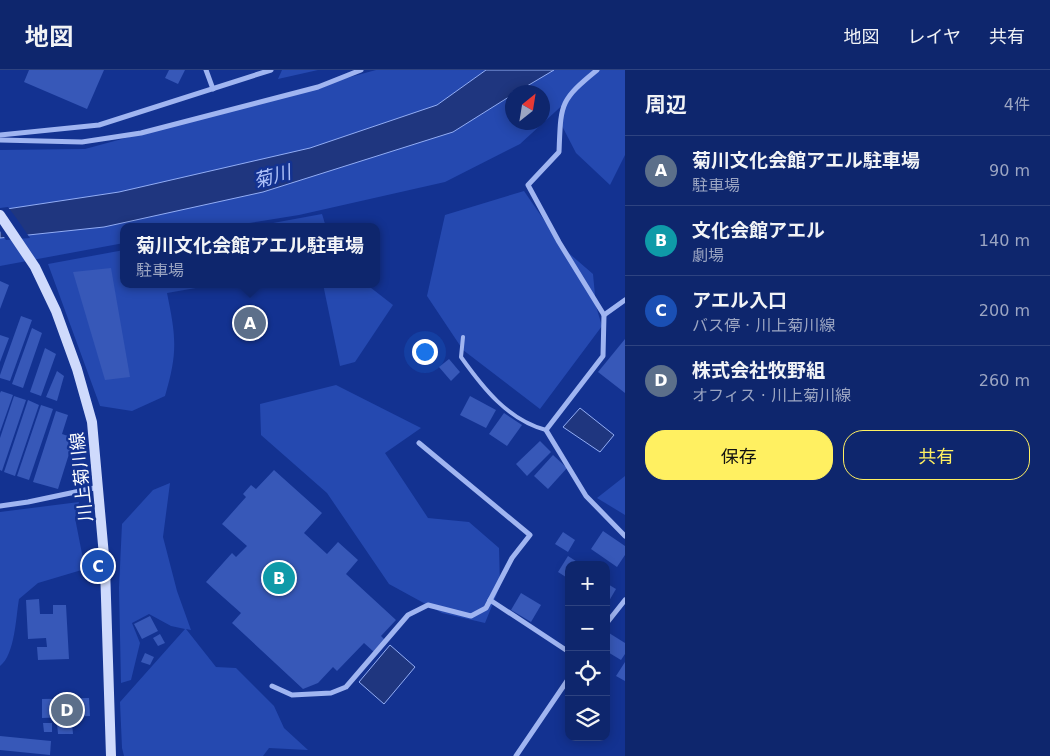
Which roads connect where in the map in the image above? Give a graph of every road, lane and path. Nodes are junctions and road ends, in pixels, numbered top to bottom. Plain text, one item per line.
1 (206, 70) edge
2 (271, 70) edge
3 (361, 70) edge
4 (597, 70) edge
5 (213, 89) junction
6 (0, 135) edge
7 (0, 140) edge
8 (0, 215) edge
9 (625, 300) edge
10 (604, 315) junction
11 (463, 337) dead end
12 (546, 430) junction
13 (419, 443) dead end
14 (99, 487) junction
15 (0, 506) edge
16 (625, 536) edge
17 (490, 600) junction
18 (625, 600) edge
19 (610, 619) edge
20 (567, 651) edge
21 (565, 684) edge
22 (272, 686) dead end
23 (112, 756) edge
24 (516, 756) edge

1 - 5 street
2 - 5 street
3 - 7 street
4 - 10 street
5 - 6 street
8 - 14 main road, 川上菊川線
9 - 10 street
10 - 12 street
11 - 12 lane
12 - 16 street
13 - 17 street
14 - 15 street
14 - 23 main road, 川上菊川線
17 - 20 street
17 - 22 street
18 - 19 street
21 - 24 street

